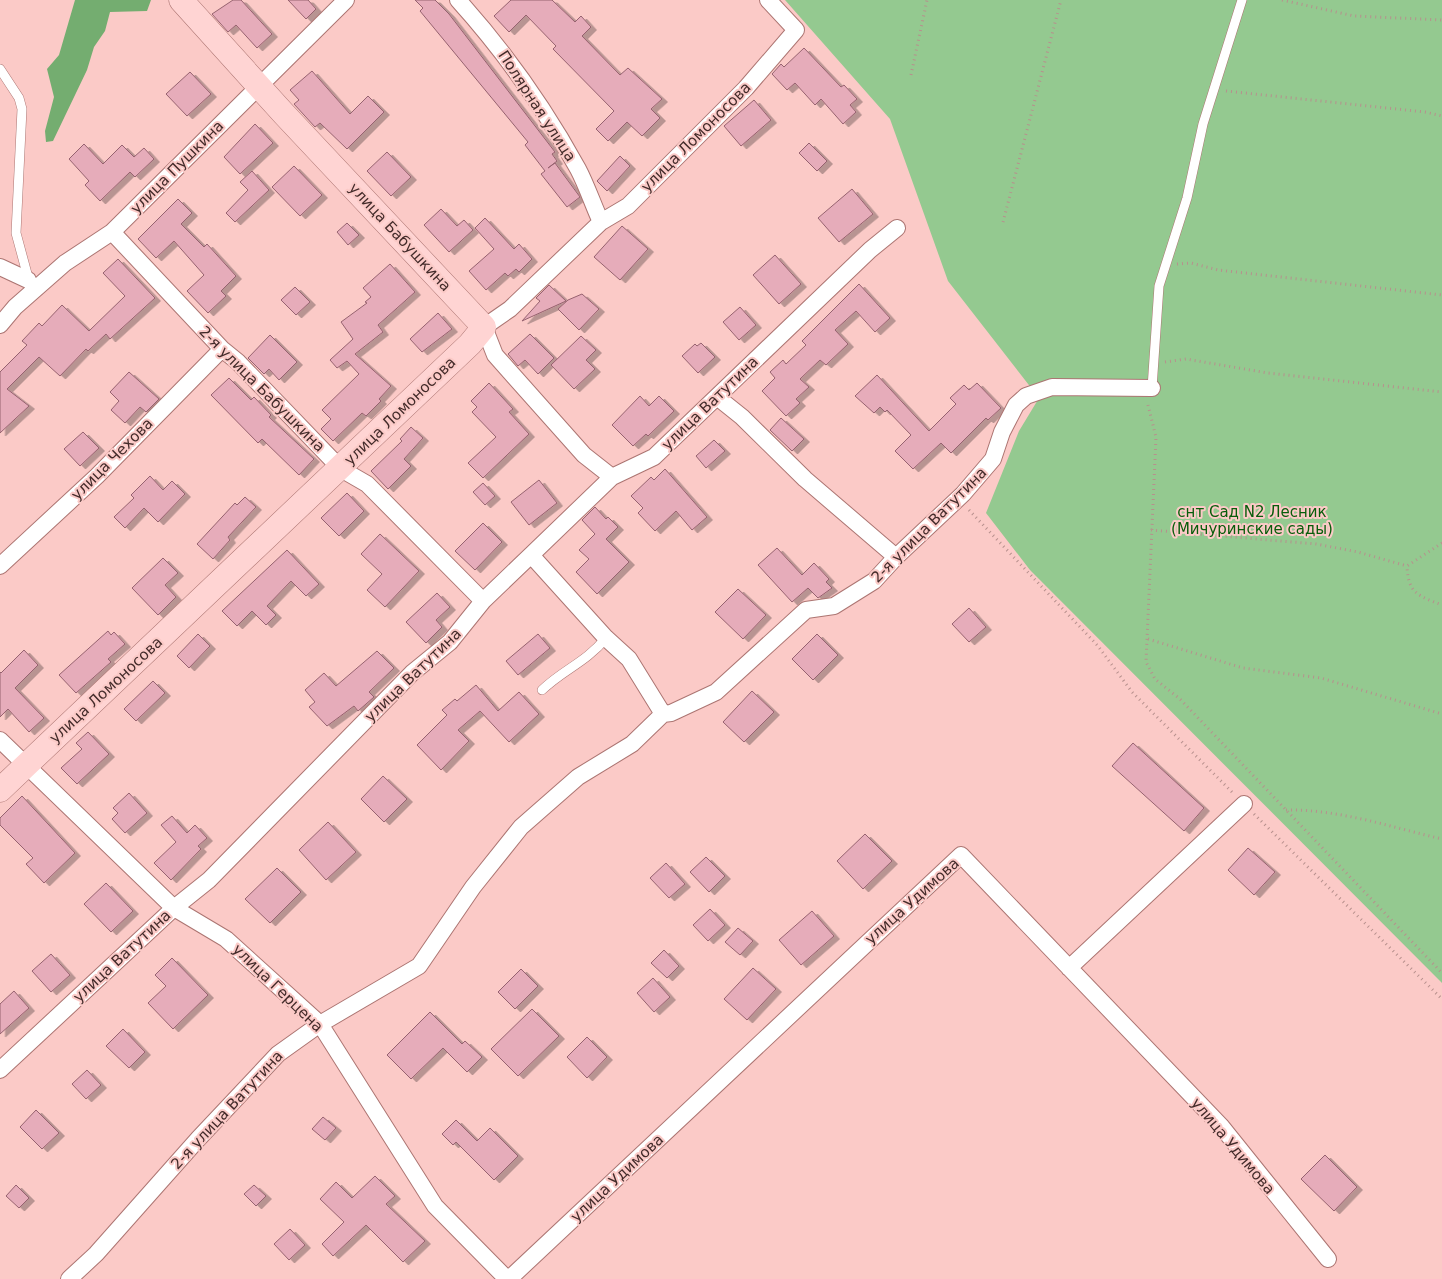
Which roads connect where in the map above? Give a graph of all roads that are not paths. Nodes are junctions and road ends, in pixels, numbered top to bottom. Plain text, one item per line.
1 (181, 0) edge
2 (346, 0) edge
3 (458, 0) edge
4 (768, 0) edge
5 (1242, 0) edge
6 (0, 68) edge
7 (258, 85) junction
8 (601, 222) junction
9 (897, 228) dead end
10 (112, 232) junction
11 (0, 267) edge
12 (32, 285) junction
13 (0, 325) edge
14 (484, 327) junction
15 (222, 349) junction
16 (1152, 388) joint
17 (717, 397) junction
18 (341, 468) junction
19 (612, 477) junction
20 (531, 555) junction
21 (896, 557) junction
22 (0, 566) edge
23 (483, 601) junction
24 (606, 638) junction
25 (542, 690) dead end
26 (664, 714) junction
27 (0, 740) edge
28 (26, 765) junction
29 (0, 790) edge
30 (1244, 804) road end
31 (174, 908) junction
32 (1069, 968) junction
33 (320, 1024) junction
34 (0, 1070) edge
35 (1328, 1260) dead end
36 (69, 1279) edge
37 (508, 1279) edge

1 - 7 street, улица Бабушкина
2 - 7 street, улица Пушкина
3 - 8 street, Полярная улица
4 - 8 street, улица Ломоносова
5 - 16 lane
6 - 12 lane
7 - 10 street, улица Пушкина
7 - 14 street, улица Бабушкина
8 - 14 street, улица Ломоносова
9 - 17 street, улица Ватутина
10 - 12 street, улица Пушкина
10 - 15 street, 2-я улица Бабушкина
11 - 12 street
12 - 13 street, улица Пушкина
14 - 18 street, улица Ломоносова
14 - 19 street, улица Бабушкина
15 - 18 street, 2-я улица Бабушкина
15 - 22 street, улица Чехова
16 - 21 street, 2-я улица Ватутина
17 - 19 street, улица Ватутина
17 - 21 street
18 - 23 street, 2-я улица Бабушкина
18 - 28 street, улица Ломоносова
19 - 20 street, улица Ватутина
20 - 23 street, улица Ватутина
20 - 24 street
21 - 26 street, 2-я улица Ватутина
23 - 31 street, улица Ватутина
24 - 25 lane
24 - 26 street
26 - 33 street, 2-я улица Ватутина
27 - 28 street, улица Герцена
28 - 29 street, улица Ломоносова
28 - 31 street, улица Герцена
30 - 32 street
31 - 33 street, улица Герцена
31 - 34 street, улица Ватутина
32 - 35 street, улица Удимова
32 - 37 street, улица Удимова
33 - 36 street, 2-я улица Ватутина
33 - 37 street, улица Герцена

